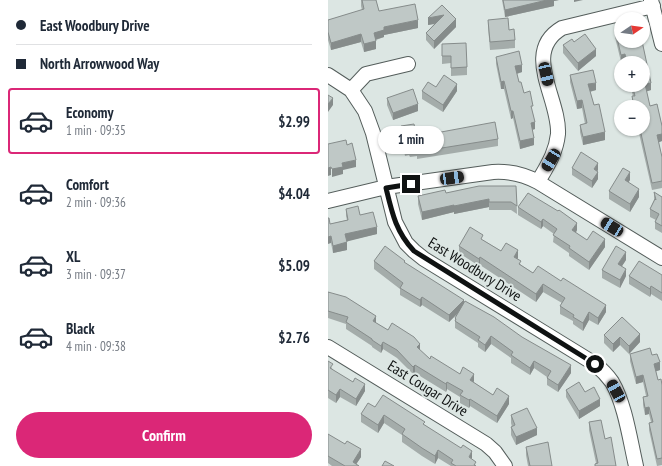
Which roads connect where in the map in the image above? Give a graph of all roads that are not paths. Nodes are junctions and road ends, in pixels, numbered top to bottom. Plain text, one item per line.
1 (652, 3) edge
2 (662, 44) edge
3 (408, 64) dead end
4 (328, 74) edge
5 (351, 90) junction
6 (538, 182) junction
7 (386, 188) junction
8 (328, 201) edge
9 (662, 258) edge
10 (328, 347) edge
11 (505, 466) edge
12 (636, 466) edge

1 - 2 street
1 - 6 street
3 - 5 street
4 - 5 street, East Woodbury Drive
5 - 7 street, East Woodbury Drive
6 - 7 street
6 - 9 street
7 - 8 street
7 - 12 street, East Woodbury Drive
10 - 11 street, East Cougar Drive

